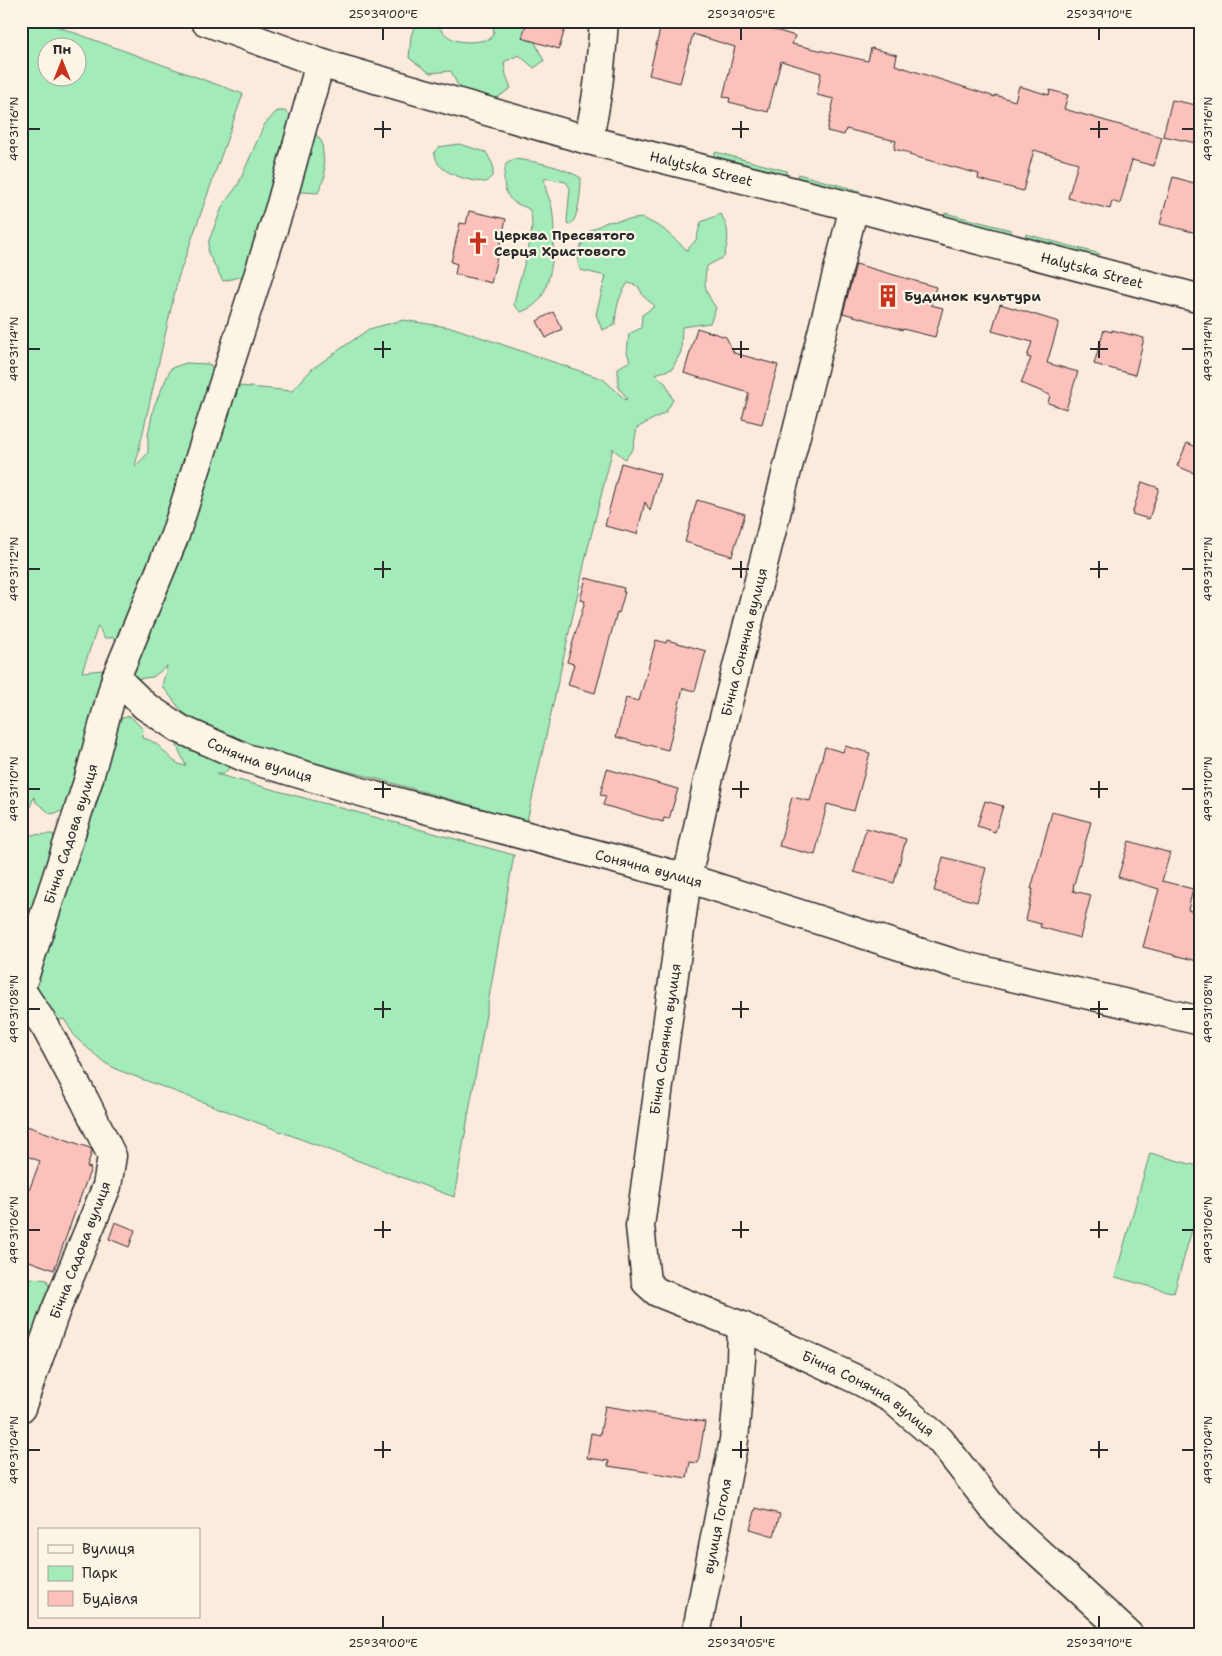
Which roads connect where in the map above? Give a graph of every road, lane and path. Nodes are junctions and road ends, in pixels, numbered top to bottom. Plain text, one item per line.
1 (205, 21) edge
2 (604, 21) edge
3 (320, 63) junction
4 (588, 140) junction
5 (854, 207) junction
6 (1201, 299) edge
7 (116, 678) junction
8 (687, 878) junction
9 (21, 989) edge
10 (1201, 1021) edge
11 (742, 1326) junction
12 (21, 1408) edge
13 (696, 1635) edge
14 (1129, 1635) edge

1 - 3 street, Halytska Street
2 - 4 street
3 - 4 street, Halytska Street
3 - 7 street, Бічна Садова вулиця
4 - 5 street, Halytska Street
5 - 6 street, Halytska Street
5 - 8 street, Бічна Сонячна вулиця
7 - 8 street, Сонячна вулиця
7 - 9 street, Бічна Садова вулиця
8 - 10 street, Сонячна вулиця
8 - 11 street, Бічна Сонячна вулиця
9 - 12 street, Бічна Садова вулиця
11 - 13 street, вулиця Гоголя
11 - 14 street, Бічна Сонячна вулиця

